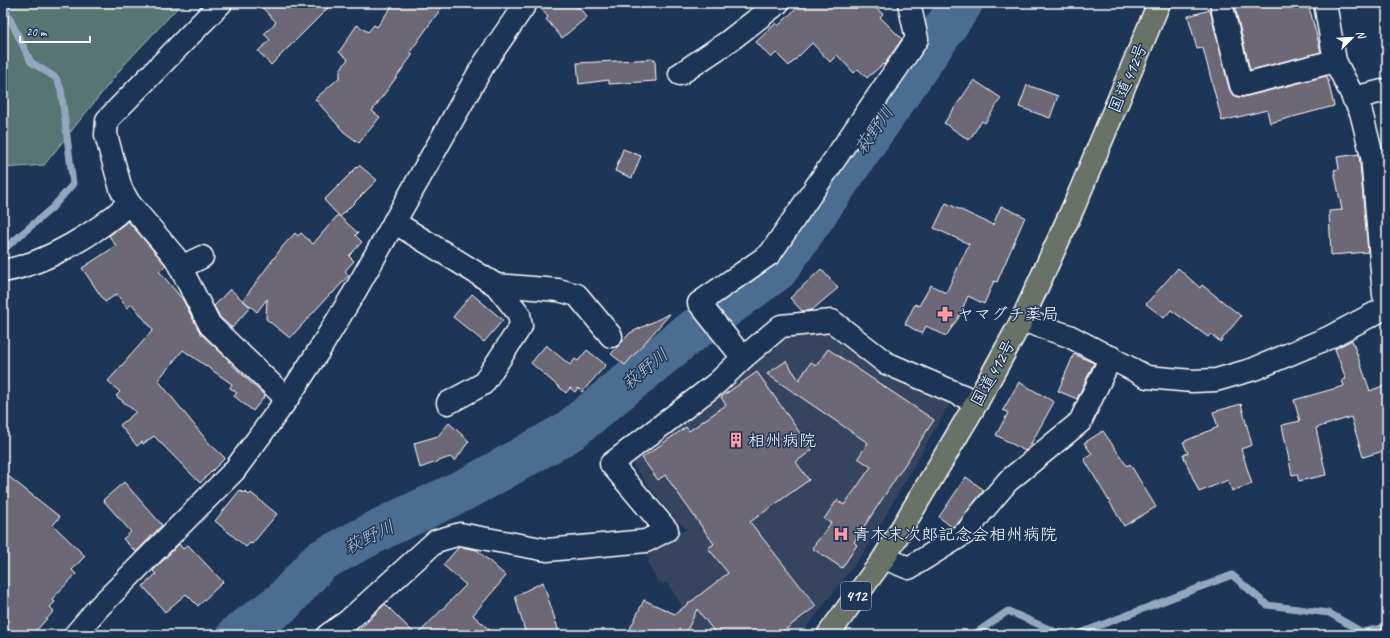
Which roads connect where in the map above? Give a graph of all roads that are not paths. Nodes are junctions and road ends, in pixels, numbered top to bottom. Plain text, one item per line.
1 (221, 3) edge
2 (526, 3) edge
3 (778, 3) edge
4 (909, 3) edge
5 (1159, 3) edge
6 (1221, 3) edge
7 (1325, 3) edge
8 (1335, 61) junction
9 (680, 74) dead end
10 (1387, 90) edge
11 (1353, 98) junction
12 (129, 203) junction
13 (394, 222) junction
14 (202, 257) dead end
15 (181, 267) junction
16 (3, 271) edge
17 (496, 284) junction
18 (1387, 299) edge
19 (1387, 307) edge
20 (1022, 320) junction
21 (611, 336) dead end
22 (1111, 357) junction
23 (743, 358) junction
24 (287, 399) junction
25 (977, 402) junction
26 (448, 403) dead end
27 (884, 558) junction
28 (75, 635) edge
29 (328, 635) edge
30 (828, 635) edge

1 - 12 street
2 - 13 street
3 - 9 street
4 - 23 street
5 - 20 highway, 国道412号 / 412
6 - 8 street
7 - 8 street
8 - 11 street
10 - 11 street
11 - 18 street
12 - 15 street
12 - 16 street
13 - 17 street
13 - 24 street
14 - 15 street
15 - 24 street
17 - 21 street
17 - 26 street
19 - 22 street
20 - 22 street
20 - 25 highway, 国道412号 / 412
22 - 27 street
23 - 25 street
23 - 29 street
24 - 28 street
25 - 27 highway, 国道412号 / 412
27 - 30 highway, 国道412号 / 412

